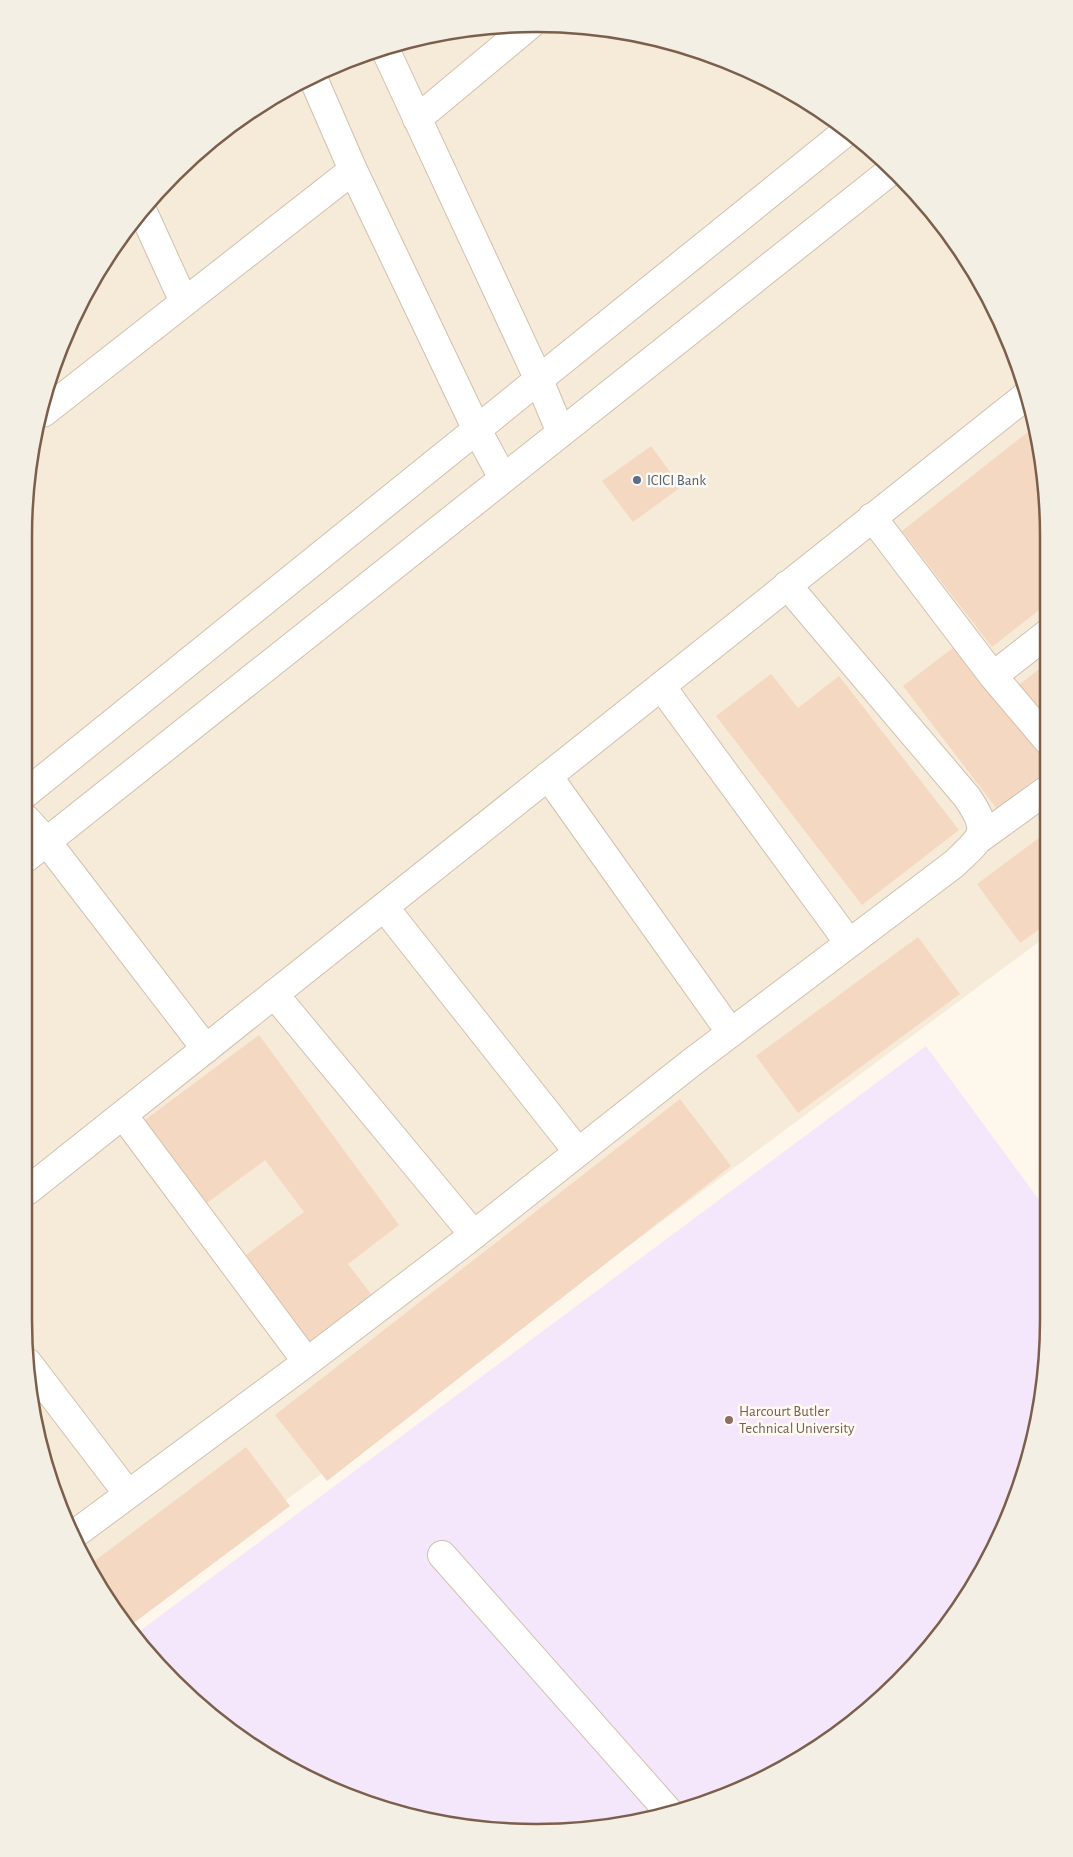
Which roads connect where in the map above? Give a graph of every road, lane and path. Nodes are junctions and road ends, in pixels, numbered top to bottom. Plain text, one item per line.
1 (519, 33) edge
2 (388, 55) edge
3 (315, 83) edge
4 (417, 119) junction
5 (841, 136) edge
6 (353, 170) junction
7 (887, 174) edge
8 (146, 219) edge
9 (184, 302) junction
10 (539, 380) junction
11 (1021, 399) edge
12 (50, 408) edge
13 (477, 430) junction
14 (560, 433) junction
15 (503, 478) junction
16 (872, 517) junction
17 (787, 586) junction
18 (1040, 639) edge
19 (993, 676) junction
20 (660, 686) junction
21 (1040, 732) edge
22 (548, 776) junction
23 (32, 788) edge
24 (1040, 795) edge
25 (32, 838) edge
26 (979, 839) junction
27 (36, 850) edge
28 (384, 907) junction
29 (849, 943) junction
30 (274, 994) junction
31 (731, 1033) junction
32 (206, 1048) junction
33 (123, 1115) junction
34 (578, 1152) junction
35 (32, 1188) edge
36 (474, 1235) junction
37 (307, 1362) junction
38 (36, 1373) edge
39 (128, 1494) junction
40 (79, 1531) edge
41 (442, 1556) dead end
42 (665, 1807) edge

1 - 4 street
2 - 4 street
3 - 6 street
4 - 10 street
5 - 10 street
6 - 9 street
6 - 13 street
7 - 14 street
8 - 9 street
9 - 12 street
10 - 13 street
10 - 14 street
11 - 16 street
13 - 15 street
13 - 23 street
14 - 15 street
15 - 27 street
16 - 17 street
16 - 19 street
17 - 20 street
17 - 26 street
18 - 19 street
19 - 21 street
20 - 22 street
20 - 29 street
22 - 28 street
22 - 31 street
24 - 26 street
25 - 27 street
26 - 29 street
27 - 32 street
28 - 30 street
28 - 34 street
29 - 31 street
30 - 32 street
30 - 36 street
31 - 34 street
32 - 33 street
33 - 35 street
33 - 37 street
34 - 36 street
36 - 37 street
37 - 39 street
38 - 39 street
39 - 40 street
41 - 42 street

